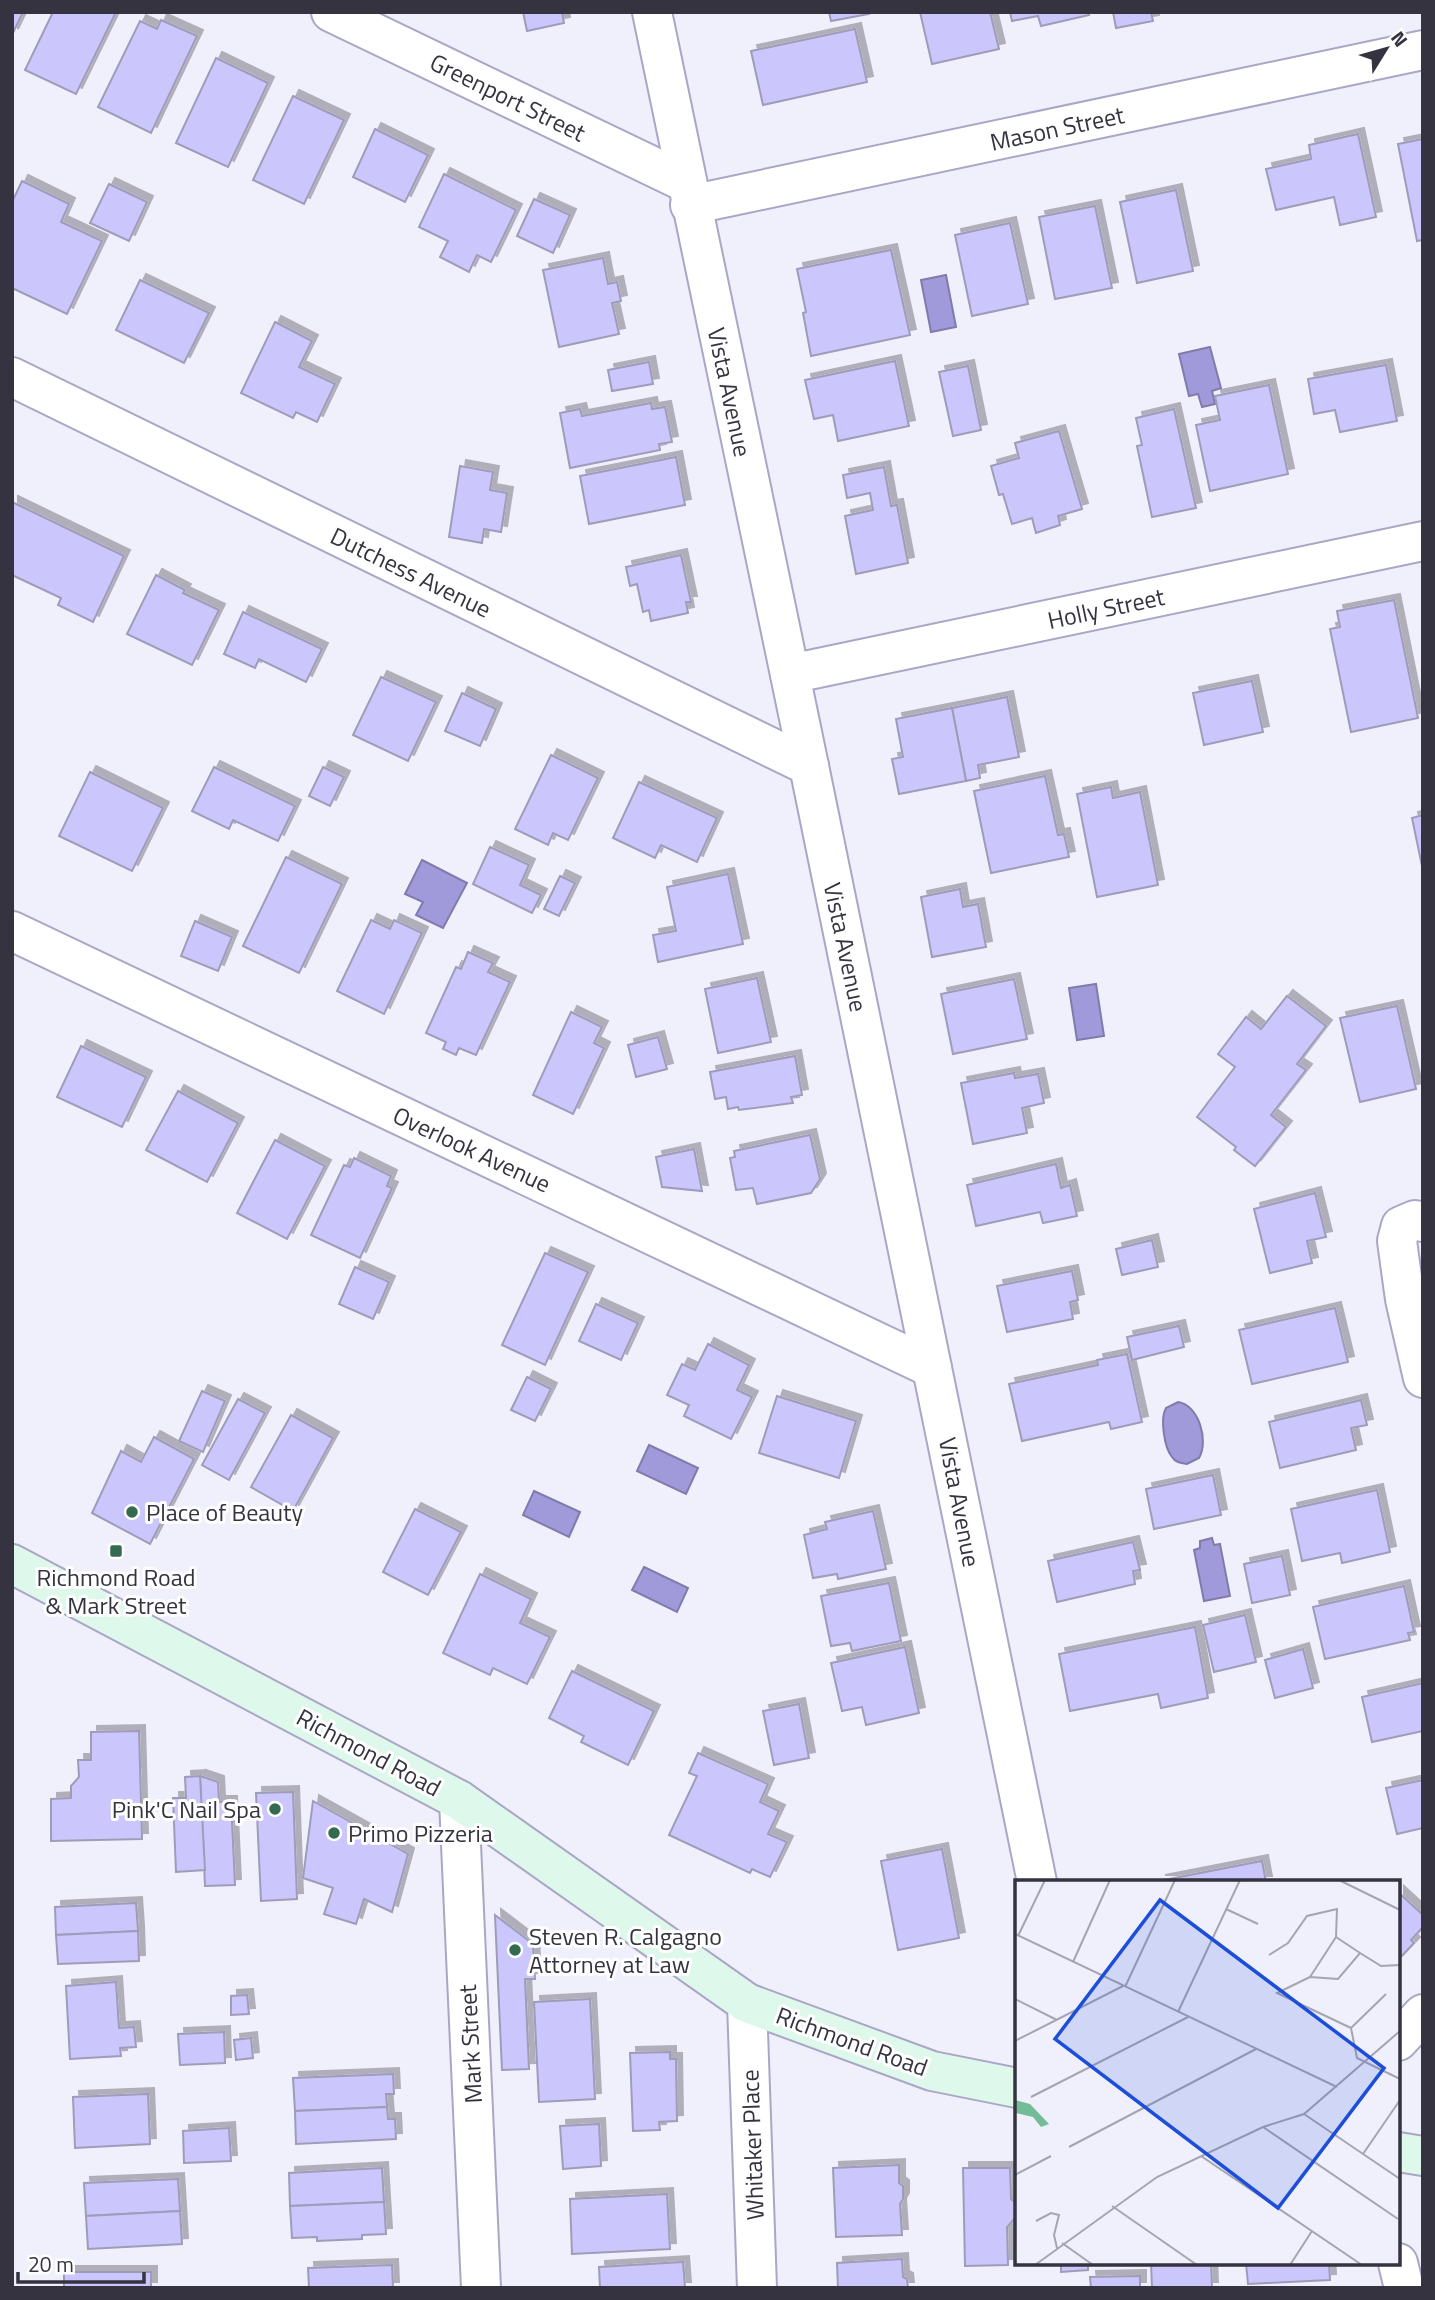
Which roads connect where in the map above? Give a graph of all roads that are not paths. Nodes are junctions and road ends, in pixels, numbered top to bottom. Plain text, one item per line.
1 (331, 12) edge
2 (652, 12) edge
3 (1423, 50) edge
4 (688, 193) junction
5 (12, 377) edge
6 (1423, 541) edge
7 (790, 674) junction
8 (809, 766) junction
9 (12, 931) edge
10 (1423, 1222) edge
11 (932, 1368) junction
12 (1423, 1378) edge
13 (12, 1564) edge
14 (459, 1800) junction
15 (1037, 1880) edge
16 (747, 2003) junction
17 (1423, 2014) edge
18 (1400, 2039) edge
19 (1015, 2088) edge
20 (1400, 2152) edge
21 (1423, 2156) edge
22 (1398, 2265) edge
23 (481, 2288) edge
24 (757, 2288) edge
25 (1404, 2288) edge

1 - 4 street, Greenport Street
2 - 4 street, Vista Avenue
3 - 4 street, Mason Street
4 - 7 street, Vista Avenue
5 - 8 street, Dutchess Avenue
6 - 7 street, Holly Street
7 - 8 street, Vista Avenue
8 - 11 street, Vista Avenue
9 - 11 street, Overlook Avenue
10 - 12 street
11 - 15 street, Vista Avenue
13 - 14 main road, Richmond Road
14 - 16 main road, Richmond Road
14 - 23 street, Mark Street
16 - 19 main road, Richmond Road
16 - 24 street, Whitaker Place
17 - 18 street
20 - 21 main road
22 - 25 street

